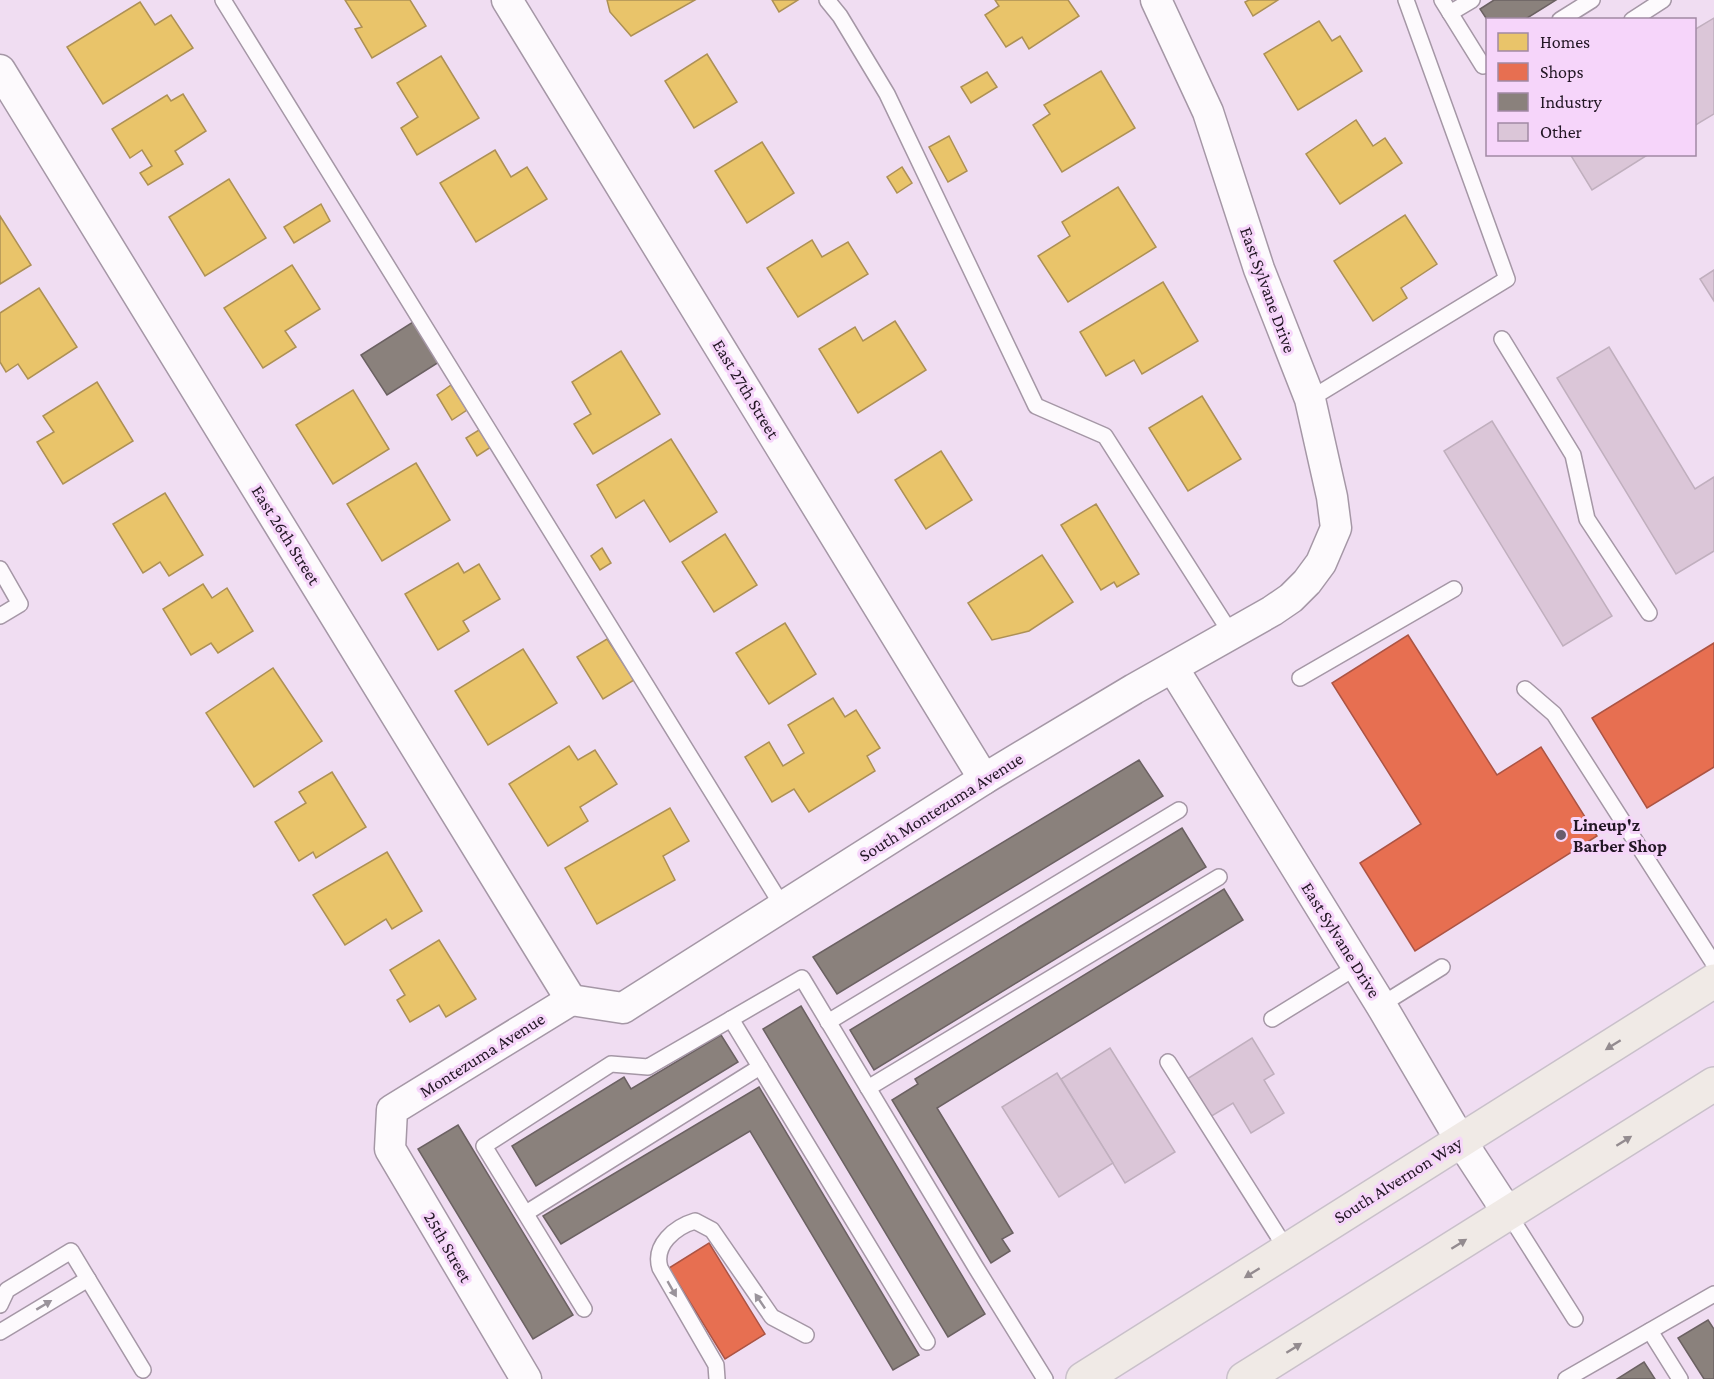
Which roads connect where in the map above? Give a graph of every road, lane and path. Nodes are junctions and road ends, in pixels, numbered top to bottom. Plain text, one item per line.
1 (223, 0) edge
2 (507, 0) edge
3 (827, 0) edge
4 (1156, 0) edge
5 (1406, 0) edge
6 (1472, 0) edge
7 (1592, 0) edge
8 (1664, 0) edge
9 (1446, 7) edge
10 (1563, 18) edge
11 (1635, 18) edge
12 (1486, 64) edge
13 (0, 70) edge
14 (1502, 339) dead end
15 (1310, 399) junction
16 (0, 569) edge
17 (1305, 583) joint
18 (1454, 589) dead end
19 (1648, 613) dead end
20 (0, 616) edge
21 (1232, 635) junction
22 (1173, 668) junction
23 (1300, 678) dead end
24 (1525, 689) dead end
25 (984, 779) junction
26 (1179, 810) dead end
27 (1219, 877) dead end
28 (783, 907) junction
29 (1714, 964) edge
30 (1358, 966) junction
31 (1442, 968) dead end
32 (1714, 981) edge
33 (571, 1000) junction
34 (1381, 1005) junction
35 (731, 1019) junction
36 (1272, 1019) dead end
37 (828, 1022) junction
38 (1168, 1062) dead end
39 (760, 1067) junction
40 (1714, 1084) edge
41 (868, 1088) junction
42 (392, 1110) joint
43 (1461, 1141) junction
44 (526, 1214) junction
45 (1508, 1214) junction
46 (1287, 1250) junction
47 (88, 1279) junction
48 (1714, 1294) edge
49 (0, 1305) edge
50 (584, 1309) dead end
51 (1575, 1319) dead end
52 (1650, 1331) junction
53 (0, 1332) edge
54 (806, 1335) dead end
55 (927, 1342) dead end
56 (143, 1370) dead end
57 (1572, 1377) edge
58 (526, 1379) edge
59 (717, 1379) edge
60 (1045, 1379) edge
61 (1083, 1379) edge
62 (1244, 1379) edge
63 (1680, 1379) edge

1 - 28 lane
2 - 25 street, East 27th Street
3 - 21 lane
4 - 15 street, East Sylvane Drive
5 - 15 lane
6 - 9 lane
7 - 10 lane
8 - 11 lane
9 - 12 lane
13 - 33 street, East 26th Street
14 - 19 lane
15 - 17 street, East Sylvane Drive
16 - 20 lane
17 - 21 street, South Montezuma Avenue
18 - 23 lane
21 - 22 street, South Montezuma Avenue
22 - 25 street, South Montezuma Avenue
22 - 30 street, East Sylvane Drive
24 - 29 lane
25 - 28 street, South Montezuma Avenue
26 - 37 lane
27 - 41 lane
28 - 33 street, South Montezuma Avenue
30 - 34 street, East Sylvane Drive
30 - 36 lane
31 - 34 lane
32 -> 43 main road, South Alvernon Way
33 - 42 street, Montezuma Avenue
34 - 43 street, East Sylvane Drive
35 - 37 lane
35 - 39 lane
35 - 44 lane
37 - 41 lane
38 - 46 lane
39 - 44 lane
39 - 55 lane
45 -> 40 main road
41 - 60 lane
42 - 58 street, 25th Street
43 - 45 street, East Sylvane Drive
43 - 46 main road, South Alvernon Way
44 - 50 lane
45 - 51 lane
62 -> 45 main road
46 -> 61 main road, South Alvernon Way
47 - 49 lane
53 -> 47 lane
47 - 56 lane
48 - 52 lane
52 - 57 lane
52 - 63 lane
54 -> 59 lane

